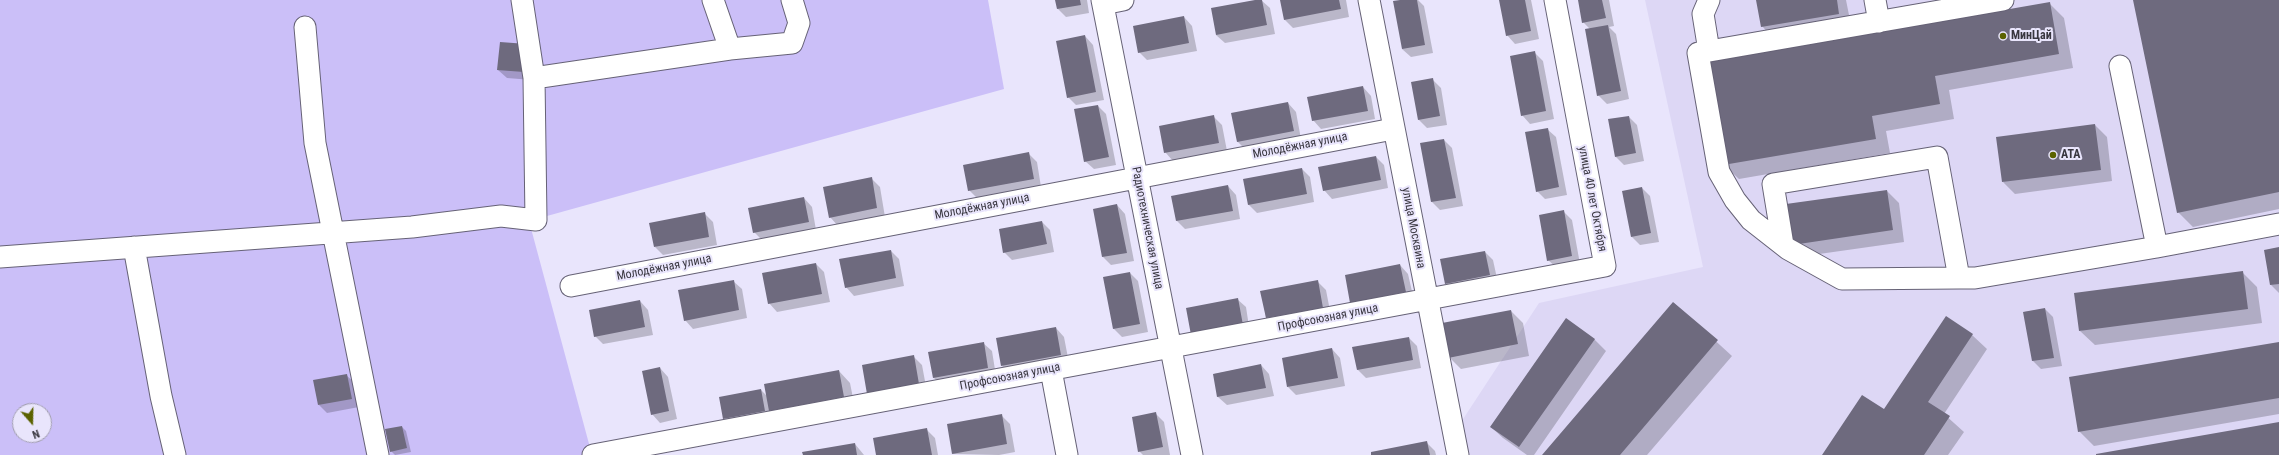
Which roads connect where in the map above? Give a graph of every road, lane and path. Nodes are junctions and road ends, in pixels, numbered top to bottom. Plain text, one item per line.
1 (522, 0) edge
2 (712, 0) edge
3 (792, 0) edge
4 (1123, 0) edge
5 (1369, 0) edge
6 (1555, 0) edge
7 (1709, 0) edge
8 (1876, 0) edge
9 (2003, 0) edge
10 (1103, 2) edge
11 (1879, 22) junction
12 (305, 27) dead end
13 (730, 49) junction
14 (1710, 51) junction
15 (2120, 66) dead end
16 (534, 78) junction
17 (1394, 128) junction
18 (1137, 177) junction
19 (2279, 224) edge
20 (334, 232) junction
21 (1782, 245) junction
22 (134, 247) junction
23 (2157, 247) junction
24 (0, 257) edge
25 (1960, 278) junction
26 (571, 286) dead end
27 (1427, 300) junction
28 (1171, 347) junction
29 (1052, 370) junction
30 (175, 455) edge
31 (378, 455) edge
32 (593, 455) edge
33 (1067, 455) edge
34 (1192, 455) edge
35 (1458, 455) edge

1 - 16 street
2 - 13 street
3 - 13 street
4 - 10 street
5 - 17 street, улица Москвина
6 - 27 street, улица 40 лет Октября
7 - 14 street
8 - 11 street
9 - 11 street
10 - 18 street, Радиотехническая улица
11 - 14 street
12 - 20 street
13 - 16 street
14 - 21 street
15 - 23 street
16 - 20 street
17 - 18 street, Молодёжная улица
17 - 27 street, улица Москвина
18 - 26 street, Молодёжная улица
18 - 28 street, Радиотехническая улица
19 - 23 street
20 - 22 street
20 - 31 street
21 - 25 street
21 - 25 street
22 - 24 street
22 - 30 street
23 - 25 street
27 - 28 street, Профсоюзная улица
27 - 35 street, улица Москвина
28 - 29 street, Профсоюзная улица
28 - 34 street, Радиотехническая улица
29 - 32 street, Профсоюзная улица
29 - 33 street

